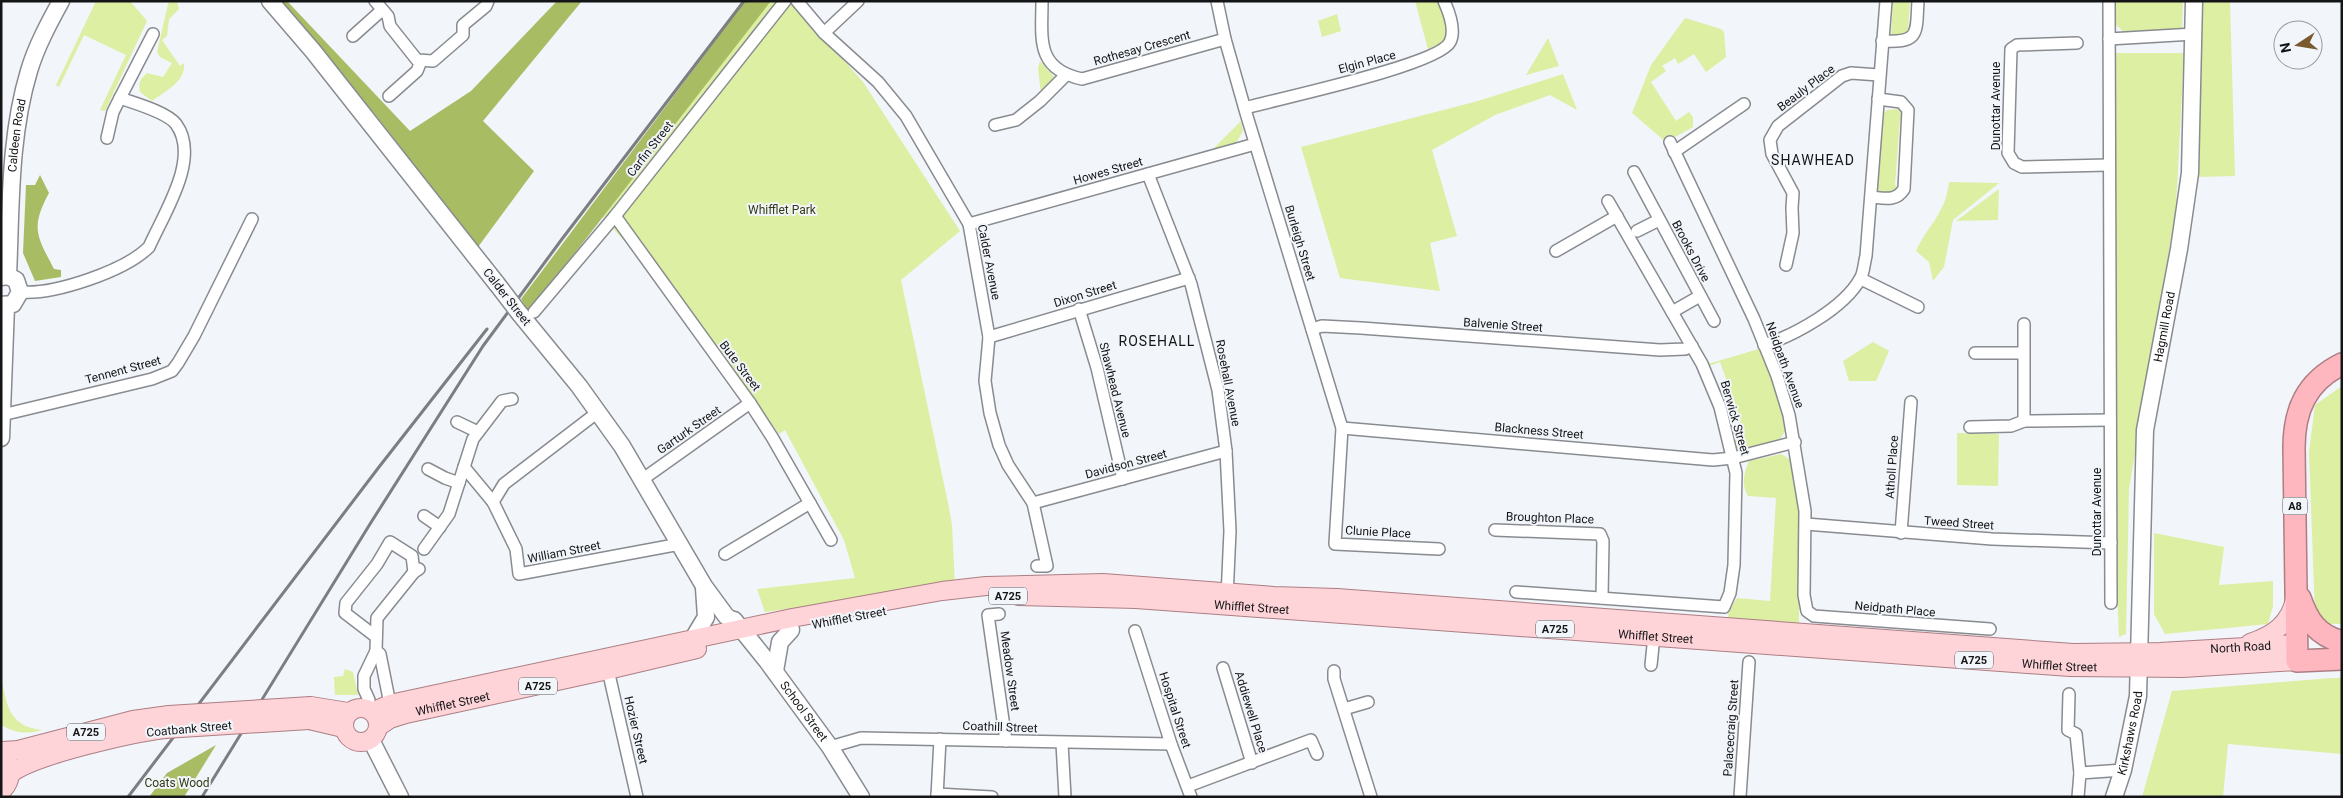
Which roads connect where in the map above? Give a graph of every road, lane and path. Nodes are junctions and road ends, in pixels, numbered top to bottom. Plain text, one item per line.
1 (61, 1) edge
2 (270, 1) edge
3 (488, 1) edge
4 (785, 1) edge
5 (797, 1) edge
6 (858, 1) edge
7 (1042, 1) edge
8 (1217, 1) edge
9 (1444, 1) edge
10 (1886, 1) edge
11 (1918, 1) edge
12 (2108, 1) edge
13 (2194, 1) edge
14 (379, 5) edge
15 (824, 33) junction
16 (153, 34) dead end
17 (2194, 34) junction
18 (353, 36) dead end
19 (1225, 39) junction
20 (2109, 39) junction
21 (1882, 40) junction
22 (2077, 43) dead end
23 (421, 61) junction
24 (1066, 75) junction
25 (1879, 76) junction
26 (389, 96) dead end
27 (120, 98) junction
28 (1878, 99) junction
29 (1744, 104) dead end
30 (1244, 108) junction
31 (1710, 111) dead end
32 (1717, 122) junction
33 (995, 125) dead end
34 (107, 138) dead end
35 (1255, 144) junction
36 (2109, 165) junction
37 (1634, 172) dead end
38 (1148, 174) junction
39 (1871, 197) junction
40 (1608, 201) dead end
41 (615, 216) junction
42 (1617, 216) junction
43 (252, 219) dead end
44 (1659, 220) junction
45 (969, 224) junction
46 (1637, 232) dead end
47 (1556, 251) dead end
48 (1786, 265) dead end
49 (5, 277) edge
50 (1189, 278) junction
51 (1861, 279) junction
52 (20, 292) junction
53 (1700, 296) junction
54 (4, 305) edge
55 (1918, 307) dead end
56 (1079, 309) junction
57 (1672, 312) junction
58 (527, 313) junction
59 (1714, 321) dead end
60 (2024, 324) dead end
61 (1312, 329) junction
62 (989, 337) junction
63 (1764, 345) junction
64 (1692, 346) junction
65 (2024, 353) junction
66 (1975, 354) dead end
67 (2342, 364) edge
68 (512, 399) dead end
69 (1911, 402) dead end
70 (750, 403) junction
71 (598, 412) junction
72 (2, 414) edge
73 (2110, 420) junction
74 (2024, 421) junction
75 (457, 422) dead end
76 (1970, 426) dead end
77 (1342, 428) junction
78 (478, 432) junction
79 (1, 438) edge
80 (1795, 442) junction
81 (1226, 451) junction
82 (1733, 458) junction
83 (464, 467) junction
84 (428, 469) dead end
85 (643, 479) junction
86 (1123, 479) junction
87 (459, 483) junction
88 (1339, 494) joint
89 (493, 502) junction
90 (810, 502) junction
91 (1033, 503) junction
92 (424, 516) dead end
93 (1806, 524) junction
94 (440, 527) junction
95 (1495, 530) dead end
96 (1901, 533) junction
97 (831, 540) dead end
98 (2111, 543) junction
99 (680, 544) junction
100 (424, 549) dead end
101 (1439, 549) dead end
102 (725, 554) dead end
103 (1038, 566) dead end
104 (704, 586) junction
105 (2297, 587) junction
106 (1516, 592) dead end
107 (1602, 598) junction
108 (1227, 599) junction
109 (2111, 603) dead end
110 (1804, 604) joint
111 (999, 614) dead end
112 (1990, 629) dead end
113 (790, 630) junction
114 (1135, 631) dead end
115 (745, 633) junction
116 (376, 636) junction
117 (1654, 636) junction
118 (694, 637) junction
119 (1783, 638) junction
120 (2342, 642) edge
121 (2228, 650) junction
122 (378, 653) junction
123 (2297, 653) junction
124 (2342, 659) edge
125 (2139, 661) junction
126 (1749, 662) dead end
127 (1651, 665) dead end
128 (1223, 668) dead end
129 (608, 670) junction
130 (775, 671) junction
131 (1334, 671) dead end
132 (2069, 694) dead end
133 (1368, 702) dead end
134 (390, 704) junction
135 (1344, 709) junction
136 (346, 720) junction
137 (167, 722) junction
138 (372, 722) junction
139 (940, 739) junction
140 (1006, 741) junction
141 (1062, 743) junction
142 (1171, 744) junction
143 (830, 747) junction
144 (2, 751) edge
145 (1316, 754) dead end
146 (1252, 763) junction
147 (2123, 770) junction
148 (2080, 773) junction
149 (10, 774) junction
150 (1, 791) edge
151 (1189, 791) edge
152 (937, 796) edge
153 (400, 797) edge
154 (638, 797) edge
155 (861, 797) edge
156 (992, 797) edge
157 (1065, 797) edge
158 (1371, 797) edge
159 (1740, 797) edge
160 (2078, 797) edge
161 (2114, 797) edge

1 - 49 street, Caldeen Road
2 - 58 street, Calder Street, bridge
3 - 23 street
4 - 41 street, Carfin Street
5 - 15 street, Calder Avenue
6 - 15 street
7 - 24 street
8 - 19 street, Burleigh Street
9 - 30 street, Elgin Place
10 - 21 street
11 - 21 street
12 - 20 street, Dunottar Avenue
13 - 17 street, Hagmill Road
14 - 18 street
14 - 23 street
15 - 45 street, Calder Avenue
16 - 27 street
17 - 20 street
17 - 125 street, Hagmill Road
19 - 24 street, Rothesay Crescent
19 - 30 street, Burleigh Street
20 - 36 street, Dunottar Avenue
21 - 25 street
22 - 36 street, Dunottar Avenue
23 - 26 street
24 - 33 street
25 - 28 street
25 - 48 street, Beauly Place
27 - 34 street
27 - 52 street
28 - 39 street
28 - 39 street
29 - 32 street, Neidpath Avenue
30 - 35 street, Burleigh Street
31 - 32 street
32 - 63 street, Neidpath Avenue
35 - 38 street, Howes Street
35 - 61 street, Burleigh Street
36 - 73 street, Dunottar Avenue
37 - 44 street, Brooks Drive
38 - 45 street, Howes Street
38 - 50 street, Rosehall Avenue
39 - 51 street
40 - 42 street, Berwick Street
41 - 58 street, Carfin Street
41 - 70 street, Bute Street
42 - 47 street
42 - 57 street, Berwick Street
43 - 72 street, Tennent Street
44 - 46 street, Brooks Drive
44 - 53 street, Brooks Drive
45 - 62 street, Calder Avenue
49 - 52 street, Caldeen Road
50 - 56 street, Dixon Street
50 - 81 street, Rosehall Avenue
51 - 55 street
51 - 63 street
52 - 54 street
53 - 57 street, Brooks Drive
53 - 59 street, Brooks Drive
54 - 72 street
56 - 62 street, Dixon Street
56 - 86 street, Shawhead Avenue
57 - 64 street, Berwick Street
58 - 71 street, Calder Street
60 - 65 street
61 - 64 street, Balvenie Street
61 - 77 street, Burleigh Street
62 - 91 street, Calder Avenue
63 - 80 street, Neidpath Avenue
64 - 82 street, Berwick Street
65 - 66 street
65 - 74 street
67 - 105 highway, A8
68 - 78 street
69 - 96 street, Atholl Place
70 - 85 street, Garturk Street
70 - 90 street, Bute Street
71 - 85 street, Calder Street
71 - 89 street
72 - 79 street
73 - 74 street
73 - 98 street, Dunottar Avenue
74 - 76 street
75 - 78 street
77 - 82 street, Blackness Street
77 - 88 street, Burleigh Street
78 - 83 street
80 - 82 street, Blackness Street
80 - 93 street, Neidpath Avenue
81 - 86 street, Davidson Street
81 - 108 street, Rosehall Avenue
82 - 107 street, Berwick Street
83 - 87 street
83 - 89 street
84 - 87 street
85 - 99 street, Calder Street
86 - 91 street, Davidson Street
87 - 94 street
88 - 101 street, Clunie Place
89 - 99 street, William Street
90 - 97 street, Bute Street
90 - 102 street
91 - 103 street, Calder Avenue
92 - 94 street
93 - 96 street, Tweed Street
93 - 110 street, Neidpath Avenue
94 - 100 street
95 - 107 street, Broughton Place
96 - 98 street, Tweed Street
98 - 109 street, Dunottar Avenue
99 - 104 street, Calder Street
104 - 115 street, Calder Street
104 - 118 street
105 - 120 highway
105 - 121 main road, A725
105 - 123 highway, A8
106 - 107 street
108 - 113 main road, Whifflet Street / A725
108 - 115 main road, Whifflet Street / A725
108 - 117 main road, Whifflet Street / A725
108 - 119 main road, Whifflet Street / A725
110 - 112 street, Neidpath Place
111 - 140 street, Meadow Street
113 - 115 main road, Whifflet Street / A725
113 - 130 street
114 - 142 street, Hospital Street
115 - 118 main road, Whifflet Street / A725
115 - 129 main road, Whifflet Street / A725
115 - 130 street, School Street
116 - 116 street
116 - 122 street
117 - 119 main road, Whifflet Street / A725
117 - 127 street
118 - 134 main road, Whifflet Street / A725
119 - 125 main road, Whifflet Street / A725
120 - 123 highway, North Road / A725
121 - 123 main road, North Road / A725
121 - 125 main road, North Road / A725
122 - 134 street
122 - 138 street
123 - 124 highway, North Road / A725
123 - 125 main road, North Road / A725
125 - 147 street, Kirkshaws Road
126 - 159 street, Palacecraig Street
128 - 146 street, Addiewell Place
129 - 138 main road, Whifflet Street / A725
129 - 154 street, Hozier Street
130 - 143 street, School Street
131 - 135 street
132 - 148 street
133 - 135 street
134 - 138 main road, Whifflet Street / A725
135 - 158 street
136 - 137 main road, A725, bridge
136 - 138 main road, Whifflet Street / A725
136 - 138 main road, A725
137 - 144 main road, A725
137 - 149 main road, Coatbank Street / A725
138 - 153 street
139 - 140 street, Coathill Street
139 - 143 street, Coathill Street
139 - 152 street
140 - 141 street, Coathill Street
141 - 142 street, Coathill Street
141 - 157 street
142 - 151 street, Hospital Street
143 - 155 street, School Street
144 - 149 main road, A725
145 - 146 street, Addiewell Place
146 - 151 street, Addiewell Place
147 - 148 street
147 - 161 street, Kirkshaws Road
148 - 160 street
149 - 150 main road
152 - 156 street

